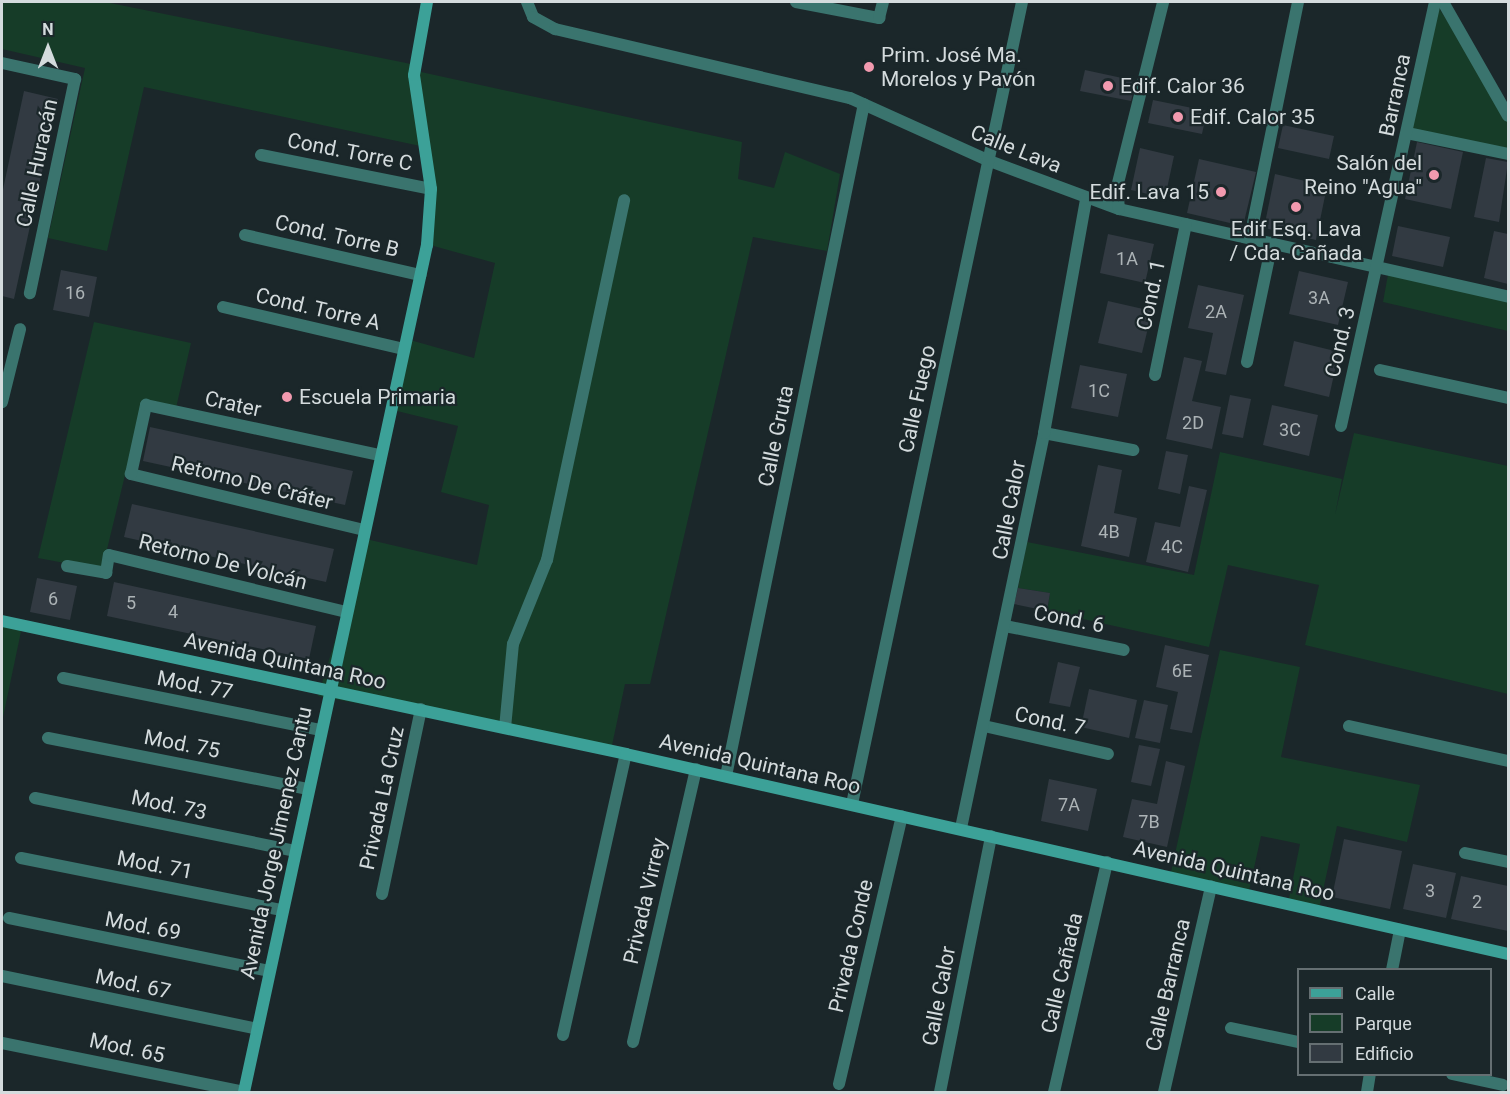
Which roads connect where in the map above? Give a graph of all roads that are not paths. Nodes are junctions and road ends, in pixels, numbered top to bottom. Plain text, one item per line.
1 (428, 2) edge
2 (527, 2) edge
3 (796, 2) edge
4 (883, 2) edge
5 (1022, 2) edge
6 (1163, 2) edge
7 (1298, 2) edge
8 (1435, 2) edge
9 (1443, 2) edge
10 (2, 64) edge
11 (864, 104) junction
12 (1509, 116) edge
13 (1407, 133) junction
14 (1509, 154) edge
15 (261, 155) dead end
16 (987, 160) junction
17 (431, 189) junction
18 (1086, 199) junction
19 (624, 200) dead end
20 (1119, 209) junction
21 (1186, 224) junction
22 (245, 235) dead end
23 (1250, 238) junction
24 (1272, 243) junction
25 (1378, 267) junction
26 (420, 275) junction
27 (30, 293) dead end
28 (1509, 297) edge
29 (223, 307) dead end
30 (20, 329) dead end
31 (404, 349) junction
32 (1247, 362) dead end
33 (1380, 370) dead end
34 (1155, 375) dead end
35 (1509, 398) edge
36 (2, 402) edge
37 (1341, 426) dead end
38 (1044, 432) junction
39 (1133, 450) dead end
40 (380, 455) junction
41 (131, 474) joint
42 (364, 530) junction
43 (67, 566) dead end
44 (346, 612) junction
45 (2, 621) edge
46 (1005, 626) junction
47 (1124, 650) dead end
48 (63, 678) dead end
49 (328, 690) junction
50 (421, 709) junction
51 (984, 726) junction
52 (1348, 726) dead end
53 (505, 728) junction
54 (320, 730) junction
55 (48, 738) dead end
56 (626, 754) junction
57 (1108, 754) dead end
58 (1509, 761) edge
59 (696, 769) junction
60 (726, 776) junction
61 (308, 789) junction
62 (35, 798) dead end
63 (852, 804) junction
64 (902, 816) junction
65 (961, 828) junction
66 (991, 836) junction
67 (295, 851) junction
68 (1465, 853) dead end
69 (21, 858) dead end
70 (1107, 862) junction
71 (1509, 862) edge
72 (1211, 886) junction
73 (382, 894) dead end
74 (282, 910) junction
75 (9, 918) dead end
76 (1400, 930) junction
77 (1509, 954) edge
78 (1392, 968) edge
79 (269, 971) junction
80 (2, 976) edge
81 (1231, 1028) dead end
82 (257, 1029) junction
83 (563, 1035) dead end
84 (633, 1042) dead end
85 (1297, 1042) edge
86 (2, 1043) edge
87 (1370, 1076) edge
88 (1461, 1076) edge
89 (839, 1084) dead end
90 (1503, 1085) dead end
91 (244, 1092) edge
92 (940, 1092) edge
93 (1054, 1092) edge
94 (1164, 1092) edge
95 (1367, 1092) edge

1 - 17 main road, Avenida Jorge Jimenez Cantu
2 - 11 street, Calle Lava
3 - 4 street
5 - 16 street, Calle Fuego
6 - 20 street
7 - 23 street
8 - 13 street, Barranca
9 - 12 street
10 - 27 street, Calle Huracán
11 - 16 street, Calle Lava
11 - 60 street, Calle Gruta
13 - 14 street
13 - 25 street, Barranca
15 - 17 street, Cond. Torre C
16 - 18 street, Calle Lava
16 - 63 street, Calle Fuego
17 - 26 main road, Avenida Jorge Jimenez Cantu
18 - 20 street, Calle Lava
18 - 38 street, Calle Calor
19 - 53 street
20 - 21 street, Calle Lava
21 - 23 street, Calle Lava
21 - 34 street, Cond. 1
22 - 26 street, Cond. Torre B
23 - 24 street, Calle Lava
24 - 25 street, Calle Lava
24 - 32 street
25 - 28 street, Calle Lava
25 - 37 street, Cond. 3
26 - 31 main road, Avenida Jorge Jimenez Cantu
29 - 31 street, Cond. Torre A
30 - 36 street
31 - 40 main road, Avenida Jorge Jimenez Cantu
33 - 35 street
38 - 39 street
38 - 46 street, Calle Calor
40 - 41 street, Crater
40 - 42 main road, Avenida Jorge Jimenez Cantu
41 - 42 street, Retorno De Cráter
42 - 44 main road, Avenida Jorge Jimenez Cantu
43 - 44 street, Retorno De Volcán
44 - 49 main road, Avenida Jorge Jimenez Cantu
45 - 49 main road, Avenida Quintana Roo
46 - 47 street, Cond. 6
46 - 51 street, Calle Calor
48 - 54 street, Mod. 77
49 - 50 main road, Avenida Quintana Roo
49 - 54 main road, Avenida Jorge Jimenez Cantu
50 - 53 main road, Avenida Quintana Roo
50 - 73 street, Privada La Cruz
51 - 57 street, Cond. 7
51 - 65 street, Calle Calor
52 - 58 street
53 - 56 main road, Avenida Quintana Roo
54 - 61 main road, Avenida Jorge Jimenez Cantu
55 - 61 street, Mod. 75
56 - 59 main road, Avenida Quintana Roo
56 - 83 street
59 - 60 main road, Avenida Quintana Roo
59 - 84 street, Privada Virrey
60 - 63 main road, Avenida Quintana Roo
61 - 67 main road, Avenida Jorge Jimenez Cantu
62 - 67 street, Mod. 73
63 - 64 main road, Avenida Quintana Roo
64 - 65 main road, Avenida Quintana Roo
64 - 89 street, Privada Conde
65 - 66 main road, Avenida Quintana Roo
66 - 70 main road, Avenida Quintana Roo
66 - 92 street, Calle Calor
67 - 74 main road, Avenida Jorge Jimenez Cantu
68 - 71 street
69 - 74 street, Mod. 71
70 - 72 main road, Avenida Quintana Roo
70 - 93 street, Calle Cañada
72 - 76 main road, Avenida Quintana Roo
72 - 94 street, Calle Barranca
74 - 79 main road, Avenida Jorge Jimenez Cantu
75 - 79 street, Mod. 69
76 - 77 main road, Avenida Quintana Roo
76 - 78 street
79 - 82 main road, Avenida Jorge Jimenez Cantu
80 - 82 street, Mod. 67
81 - 85 street
82 - 91 main road, Avenida Jorge Jimenez Cantu
86 - 91 street, Mod. 65
87 - 95 street
88 - 90 street

